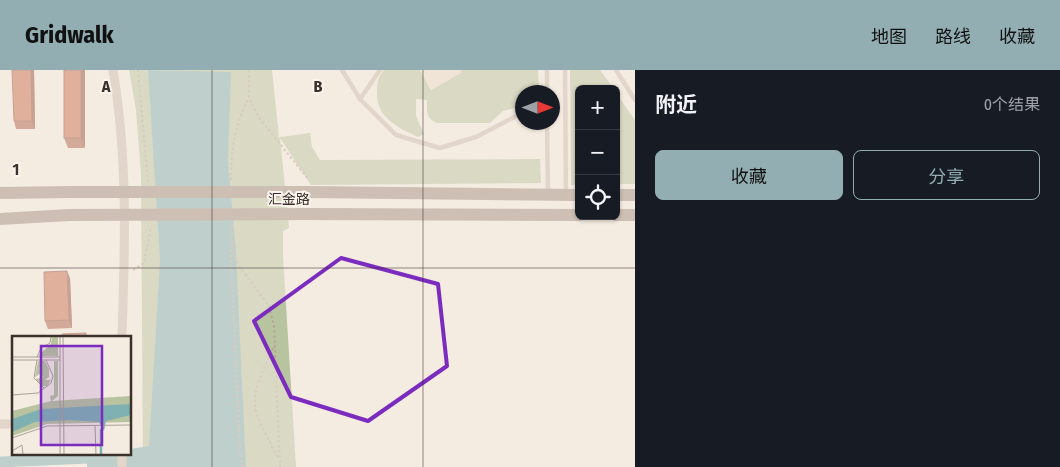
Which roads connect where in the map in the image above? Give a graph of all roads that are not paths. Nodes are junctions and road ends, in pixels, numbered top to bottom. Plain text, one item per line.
1 (113, 70) edge
2 (342, 70) edge
3 (380, 70) edge
4 (547, 70) edge
5 (565, 70) edge
6 (616, 70) edge
7 (547, 85) edge
8 (360, 99) junction
9 (635, 100) edge
10 (515, 117) edge
11 (547, 130) edge
12 (0, 193) edge
13 (548, 195) junction
14 (572, 195) edge
15 (620, 195) edge
16 (635, 195) edge
17 (575, 215) edge
18 (620, 215) edge
19 (635, 215) edge
20 (0, 218) edge
21 (122, 336) edge
22 (122, 454) edge
23 (122, 467) edge

1 - 21 street
2 - 8 lane
3 - 8 lane
4 - 7 lane
5 - 14 lane
6 - 9 lane
8 - 10 lane
11 - 13 lane
12 - 13 main road, 汇金路, bridge
13 - 14 main road, 汇金路
15 - 16 main road
17 - 20 main road, 汇金路, bridge
18 - 19 main road
22 - 23 street

